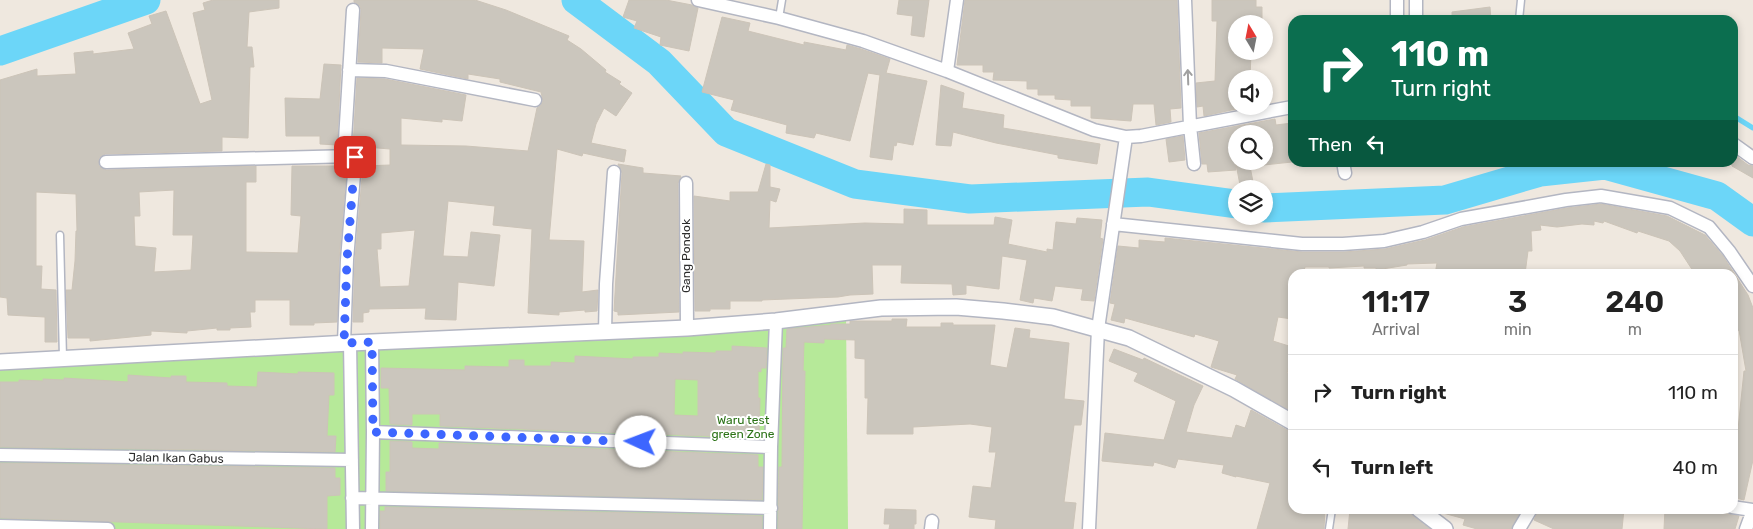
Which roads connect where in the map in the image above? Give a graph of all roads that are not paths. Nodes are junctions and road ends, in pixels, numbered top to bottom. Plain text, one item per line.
1 (698, 0) edge
2 (782, 0) edge
3 (957, 0) edge
4 (1185, 0) edge
5 (1397, 0) edge
6 (1416, 0) edge
7 (1521, 0) edge
8 (352, 10) dead end
9 (1397, 15) edge
10 (1416, 15) edge
11 (1520, 15) edge
12 (779, 18) junction
13 (349, 70) junction
14 (947, 71) junction
15 (535, 100) dead end
16 (1288, 108) edge
17 (1190, 126) junction
18 (1126, 137) junction
19 (1738, 147) edge
20 (344, 156) junction
21 (1753, 158) edge
22 (106, 162) dead end
23 (1194, 164) dead end
24 (614, 172) dead end
25 (686, 183) dead end
26 (1114, 218) junction
27 (60, 235) dead end
28 (1753, 286) edge
29 (776, 321) junction
30 (686, 328) junction
31 (1098, 328) junction
32 (604, 333) junction
33 (372, 342) junction
34 (347, 343) junction
35 (63, 358) junction
36 (0, 362) edge
37 (1288, 420) edge
38 (373, 432) junction
39 (771, 447) junction
40 (0, 455) edge
41 (352, 460) junction
42 (352, 498) junction
43 (373, 498) junction
44 (771, 508) junction
45 (1738, 508) edge
46 (1753, 510) edge
47 (1331, 514) edge
48 (1428, 514) edge
49 (1528, 514) edge
50 (0, 526) edge
51 (1441, 528) edge
52 (108, 529) edge
53 (353, 529) edge
54 (372, 529) edge
55 (770, 529) edge
56 (1089, 529) edge
57 (1329, 529) edge
58 (1518, 529) edge
59 (1746, 529) edge

1 - 12 street
2 - 12 lane
3 - 14 street
17 -> 4 street
5 - 9 street
6 - 10 street
7 - 11 lane
8 - 13 street
12 - 14 street
13 - 15 street
13 - 20 street
14 - 18 street
16 - 17 street
17 - 18 street
17 - 23 street
18 - 26 street
19 - 21 street
20 - 22 street
20 - 34 street
24 - 32 street
25 - 30 street, Gang Pondok
26 - 28 street
26 - 31 street
27 - 35 lane
29 - 30 street
29 - 31 street
29 - 39 street
30 - 32 street
31 - 37 street
31 - 56 street
32 - 33 street
33 - 34 street
33 - 38 street
34 - 35 street
34 - 41 street
35 - 36 street
38 - 39 street
38 - 43 street
39 - 44 street
40 - 41 street, Jalan Ikan Gabus
41 - 42 street
42 - 43 street
42 - 53 street
43 - 44 street
43 - 54 street
44 - 55 street
45 - 46 street
46 - 59 street
47 - 57 lane
48 - 51 street
49 - 58 street
50 - 52 street

